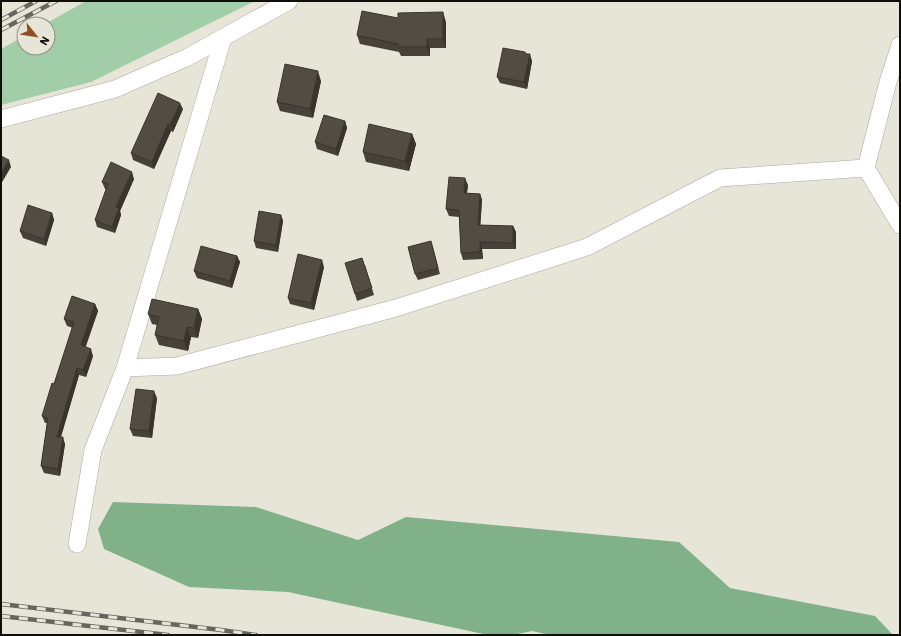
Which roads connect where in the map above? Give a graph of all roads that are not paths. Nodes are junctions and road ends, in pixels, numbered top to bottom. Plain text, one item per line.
1 (289, 1) edge
2 (222, 38) junction
3 (900, 45) edge
4 (1, 119) edge
5 (866, 168) junction
6 (900, 225) edge
7 (125, 368) junction
8 (77, 544) dead end

1 - 2 street
2 - 4 street
2 - 7 street
3 - 5 street
5 - 6 street
5 - 7 street
7 - 8 street

